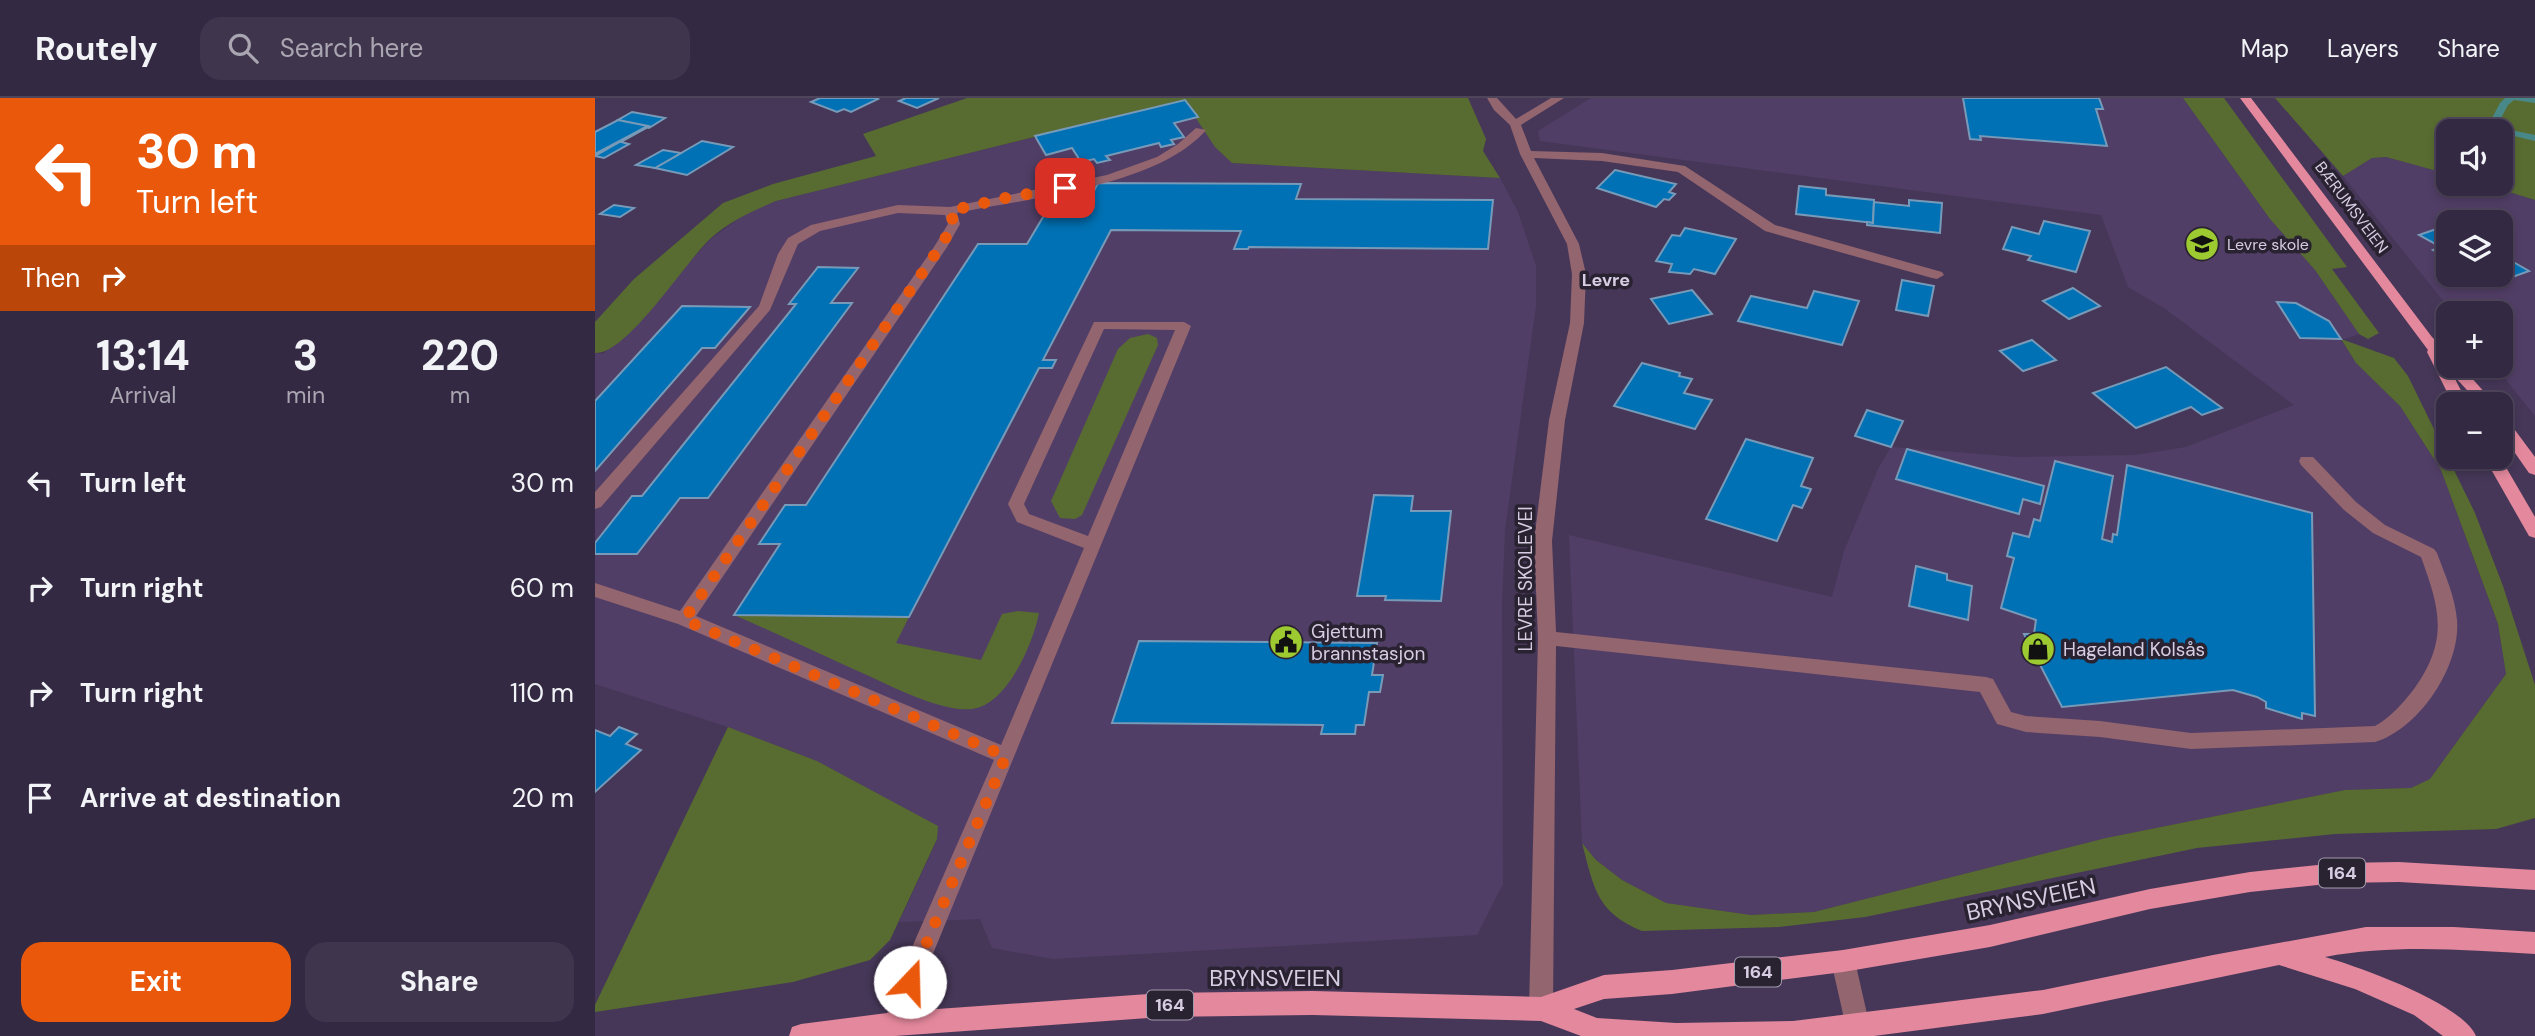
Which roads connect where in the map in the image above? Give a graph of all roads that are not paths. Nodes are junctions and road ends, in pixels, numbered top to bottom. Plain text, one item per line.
1 (1492, 98) edge
2 (1559, 98) edge
3 (2245, 98) edge
4 (1515, 124) junction
5 (1200, 130) dead end
6 (1526, 154) junction
7 (950, 211) junction
8 (1937, 275) dead end
9 (2427, 340) junction
10 (2436, 349) edge
11 (2464, 378) edge
12 (2455, 392) edge
13 (2477, 392) edge
14 (2513, 439) edge
15 (2307, 461) dead end
16 (2499, 469) edge
17 (2535, 469) edge
18 (595, 503) edge
19 (2535, 532) edge
20 (1092, 544) junction
21 (595, 590) edge
22 (684, 620) junction
23 (1547, 638) junction
24 (1006, 756) junction
25 (2535, 880) edge
26 (2535, 943) edge
27 (2277, 954) junction
28 (1843, 961) junction
29 (1541, 1009) junction
30 (895, 1024) junction
31 (1858, 1031) edge
32 (801, 1036) edge
33 (2464, 1036) edge

1 - 4 street, LEVRE SKOLEVEI
2 - 4 street
3 - 9 main road, BÆRUMSVEIEN
4 - 6 street, LEVRE SKOLEVEI
5 - 7 street
6 - 8 street
6 - 23 street, LEVRE SKOLEVEI
7 - 18 street
7 - 22 street
9 - 10 main road, BÆRUMSVEIEN
9 - 12 main road, BÆRUMSVEIEN
11 - 13 main road
14 - 17 main road
15 - 23 street
16 - 19 main road
20 - 20 street
20 - 24 street
21 - 22 street
22 - 24 street
23 - 29 street, LEVRE SKOLEVEI
24 - 30 street
25 - 28 main road, BRYNSVEIEN / 164
26 - 27 main road, BRYNSVEIEN / 164
27 - 31 main road, BRYNSVEIEN / 164
27 - 33 main road, 164
28 - 29 main road, BRYNSVEIEN / 164
28 - 31 street
29 - 30 main road, BRYNSVEIEN / 164
29 - 31 main road, BRYNSVEIEN / 164
30 - 32 main road, BRYNSVEIEN / 164

